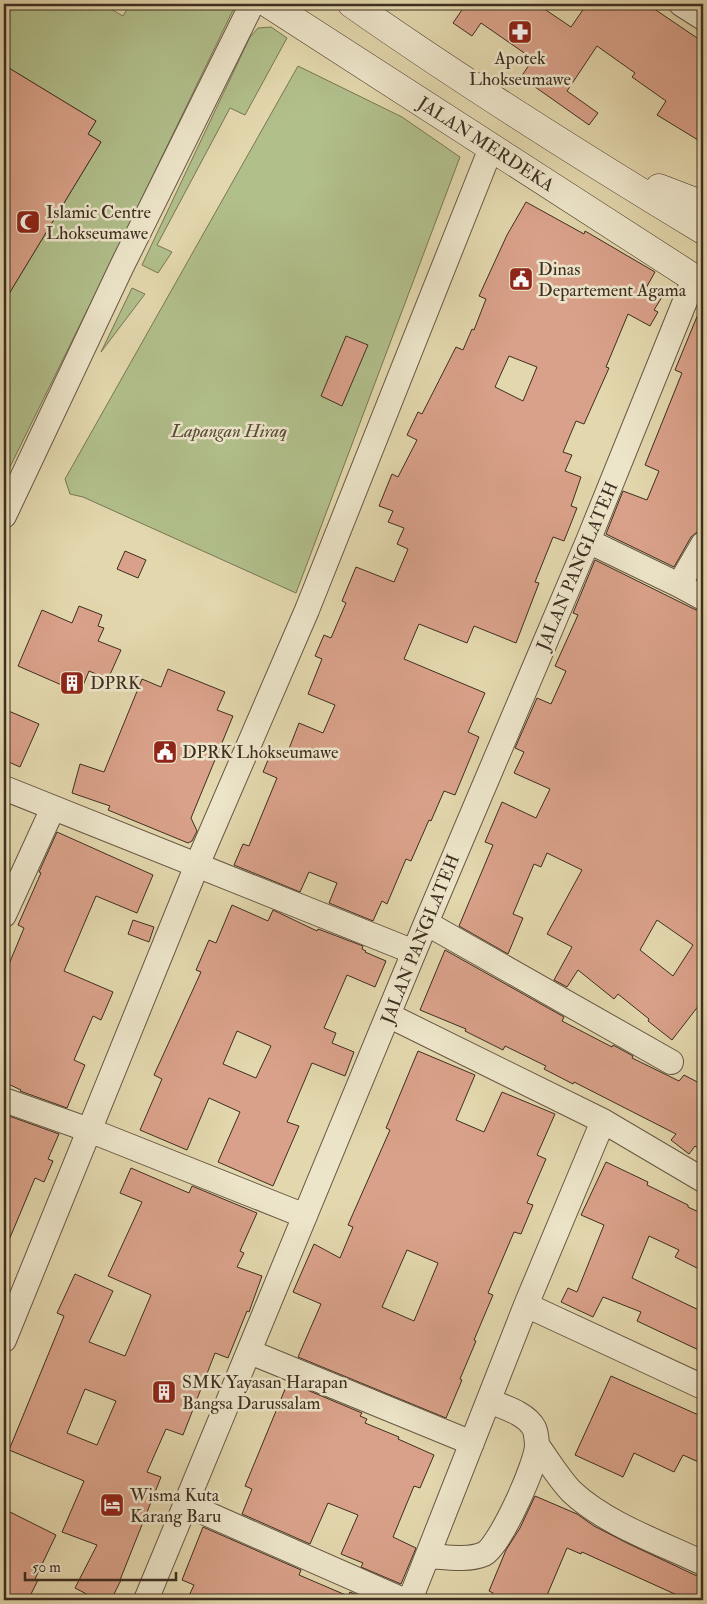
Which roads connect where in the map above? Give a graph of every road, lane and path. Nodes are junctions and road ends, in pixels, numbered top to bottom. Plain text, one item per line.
1 (252, 4) edge
2 (269, 4) edge
3 (352, 4) edge
4 (681, 4) edge
5 (703, 18) edge
6 (560, 143) junction
7 (492, 148) junction
8 (703, 203) edge
9 (703, 230) edge
10 (700, 274) edge
11 (4, 516) edge
12 (588, 541) junction
13 (703, 544) edge
14 (679, 585) junction
15 (703, 598) edge
16 (4, 788) edge
17 (52, 808) junction
18 (197, 865) junction
19 (4, 915) edge
20 (426, 923) junction
21 (414, 952) junction
22 (388, 1015) junction
23 (671, 1062) dead end
24 (4, 1100) edge
25 (603, 1121) junction
26 (89, 1130) junction
27 (703, 1180) edge
28 (304, 1216) junction
29 (11, 1299) edge
30 (526, 1305) junction
31 (4, 1340) edge
32 (250, 1352) junction
33 (703, 1387) edge
34 (489, 1401) junction
35 (472, 1443) junction
36 (537, 1446) junction
37 (185, 1504) junction
38 (428, 1556) junction
39 (703, 1563) edge
40 (146, 1600) edge
41 (403, 1600) edge
42 (410, 1600) edge

1 - 11 street
2 - 7 main road, JALAN MERDEKA
3 - 6 main road
4 - 5 street
6 - 8 main road
6 - 9 main road
7 - 10 main road, JALAN MERDEKA
7 - 18 street
10 - 12 street, JALAN PANGLATEH
12 - 14 street
12 - 20 street, JALAN PANGLATEH
13 - 14 street
14 - 15 street
16 - 17 street
17 - 18 street
17 - 19 street
18 - 21 street
18 - 26 street
20 - 21 street, JALAN PANGLATEH
20 - 23 street
21 - 22 street, JALAN PANGLATEH
22 - 25 street
22 - 28 street, JALAN PANGLATEH
24 - 26 street
25 - 27 street
25 - 30 street
26 - 28 street
26 - 29 street
28 - 32 street, JALAN PANGLATEH
29 - 31 street
30 - 33 street
30 - 34 street
32 - 35 street
32 - 37 street, JALAN PANGLATEH
34 - 35 street
34 - 36 street
35 - 38 street
36 - 38 street
36 - 39 street
37 - 40 street, JALAN PANGLATEH
37 - 41 street
38 - 42 street

